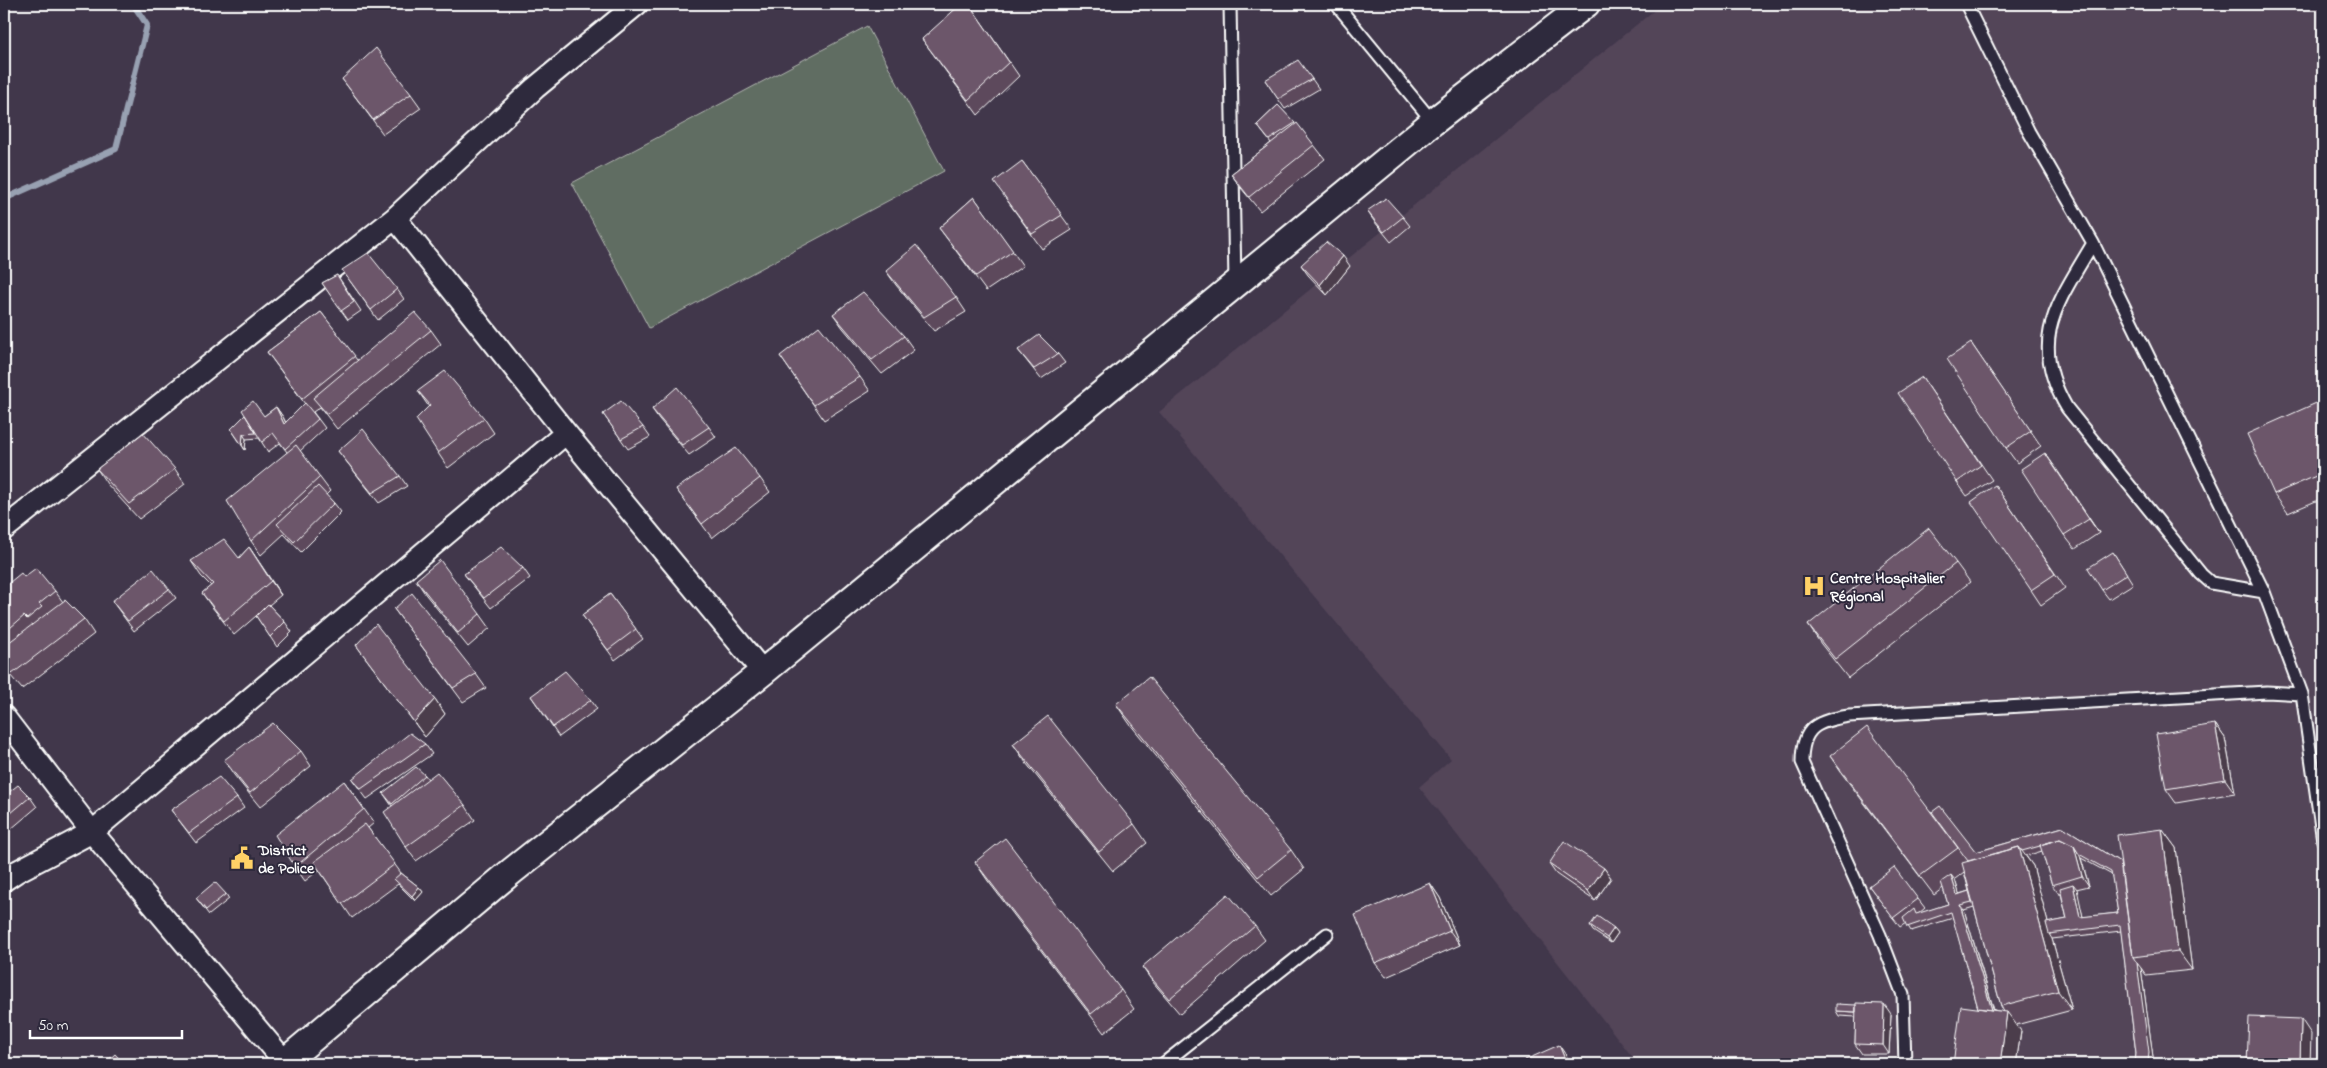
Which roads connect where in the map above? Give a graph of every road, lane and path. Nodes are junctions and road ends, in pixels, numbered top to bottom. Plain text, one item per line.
1 (638, 4) edge
2 (1230, 4) edge
3 (1336, 4) edge
4 (1586, 4) edge
5 (1966, 4) edge
6 (1433, 122) junction
7 (395, 218) junction
8 (2093, 243) junction
9 (1235, 285) junction
10 (566, 433) junction
11 (4, 529) edge
12 (2264, 592) junction
13 (763, 672) junction
14 (2302, 694) junction
15 (4, 717) edge
16 (92, 832) junction
17 (2323, 842) edge
18 (4, 880) edge
19 (1327, 934) dead end
20 (283, 1063) edge
21 (1163, 1064) edge
22 (1905, 1064) edge

1 - 7 street
2 - 9 lane
3 - 6 lane
4 - 6 street
5 - 8 lane
6 - 9 street
7 - 10 street
7 - 11 street
8 - 12 lane
8 - 12 lane
9 - 13 street
10 - 13 street
10 - 16 street
12 - 14 lane
13 - 20 street
14 - 17 lane
14 - 22 lane
15 - 16 street
16 - 18 street
16 - 20 street
19 - 21 lane

